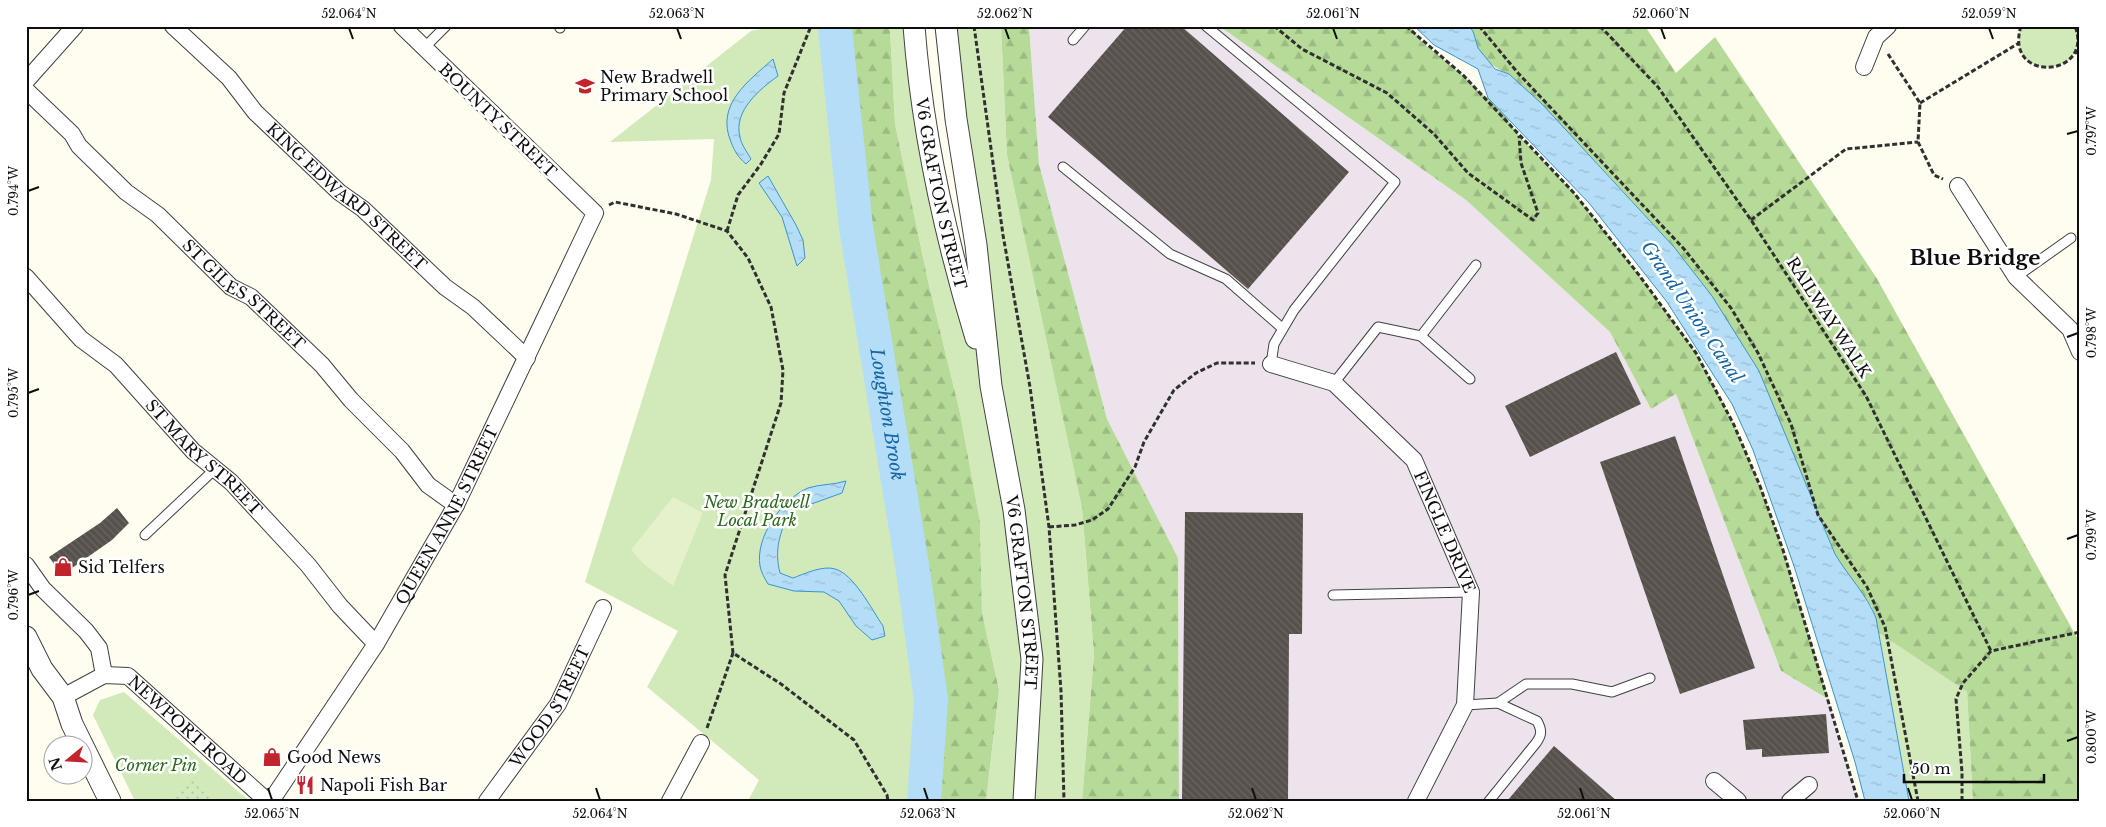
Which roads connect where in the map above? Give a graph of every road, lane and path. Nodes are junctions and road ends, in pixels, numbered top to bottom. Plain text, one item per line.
1 (75, 26) edge
2 (173, 26) edge
3 (402, 26) edge
4 (446, 26) edge
5 (811, 26) edge
6 (914, 26) edge
7 (946, 26) edge
8 (974, 26) edge
9 (1085, 26) edge
10 (1206, 26) edge
11 (1274, 26) edge
12 (1406, 26) edge
13 (1479, 26) edge
14 (1600, 26) edge
15 (2021, 26) edge
16 (2075, 26) edge
17 (1882, 32) edge
18 (1073, 40) dead end
19 (2019, 43) junction
20 (425, 47) junction
21 (2075, 52) junction
22 (2080, 54) edge
23 (1864, 67) dead end
24 (26, 81) edge
25 (26, 90) edge
26 (1920, 103) junction
27 (1519, 136) junction
28 (1918, 142) junction
29 (1063, 167) dead end
30 (1958, 186) joint
31 (595, 213) junction
32 (1751, 220) junction
33 (727, 231) junction
34 (2070, 238) dead end
35 (1476, 265) dead end
36 (26, 277) edge
37 (2016, 277) junction
38 (1282, 328) junction
39 (1422, 336) junction
40 (2080, 352) edge
41 (527, 358) junction
42 (1271, 364) junction
43 (1470, 379) dead end
44 (1334, 382) junction
45 (991, 386) junction
46 (216, 469) junction
47 (456, 505) junction
48 (1049, 527) junction
49 (144, 535) dead end
50 (26, 565) edge
51 (1471, 592) junction
52 (1333, 595) dead end
53 (602, 608) dead end
54 (2080, 632) edge
55 (26, 637) edge
56 (376, 644) junction
57 (1991, 651) junction
58 (733, 653) junction
59 (104, 675) junction
60 (1650, 678) dead end
61 (62, 697) junction
62 (1498, 702) junction
63 (1465, 705) junction
64 (702, 743) joint
65 (1714, 781) dead end
66 (1809, 785) dead end
67 (110, 801) edge
68 (269, 801) edge
69 (487, 801) edge
70 (670, 801) edge
71 (888, 801) edge
72 (1024, 801) edge
73 (1064, 801) edge
74 (1416, 801) edge
75 (1489, 801) edge
76 (1738, 801) edge
77 (1790, 801) edge
78 (1858, 801) edge
79 (1918, 801) edge
80 (1962, 801) edge

1 - 24 street
2 - 41 street, KING EDWARD STREET
3 - 20 street, BOUNTY STREET
4 - 20 lane
5 - 33 path
6 - 45 street, V6 GRAFTON STREET
7 - 45 street, V6 GRAFTON STREET
8 - 48 path
9 - 18 lane
10 - 38 lane
11 - 27 path
12 - 27 path
13 - 79 path
14 - 32 path, RAILWAY WALK
15 - 19 path
16 - 21 path
17 - 23 street
17 - 26 path
19 - 21 path
19 - 26 path
20 - 31 street, BOUNTY STREET
21 - 22 path
25 - 47 street, ST GILES STREET
26 - 28 path
27 - 78 path
28 - 30 path
28 - 32 path
29 - 38 lane
30 - 37 street
31 - 33 path
31 - 41 street, QUEEN ANNE STREET
32 - 57 path, RAILWAY WALK
33 - 58 path
34 - 37 lane
35 - 39 lane
36 - 46 street, ST MARY STREET
37 - 40 street
38 - 42 lane
39 - 43 lane
39 - 44 lane
41 - 47 street, QUEEN ANNE STREET
42 - 44 street, FINGLE DRIVE
42 - 48 path
44 - 51 street, FINGLE DRIVE
45 - 72 street, V6 GRAFTON STREET
46 - 49 lane
46 - 56 street, ST MARY STREET
47 - 56 street, QUEEN ANNE STREET
48 - 73 path
50 - 59 street, NEWPORT ROAD
51 - 52 lane
51 - 63 street, FINGLE DRIVE
53 - 69 street, WOOD STREET
54 - 57 path
55 - 61 street
56 - 68 street, QUEEN ANNE STREET
57 - 80 path
58 - 64 path
58 - 71 path
59 - 61 street, NEWPORT ROAD
59 - 68 street, NEWPORT ROAD
60 - 62 lane
61 - 67 street
62 - 63 lane
62 - 75 lane
63 - 74 street, FINGLE DRIVE
64 - 70 street
65 - 76 street
66 - 77 street

